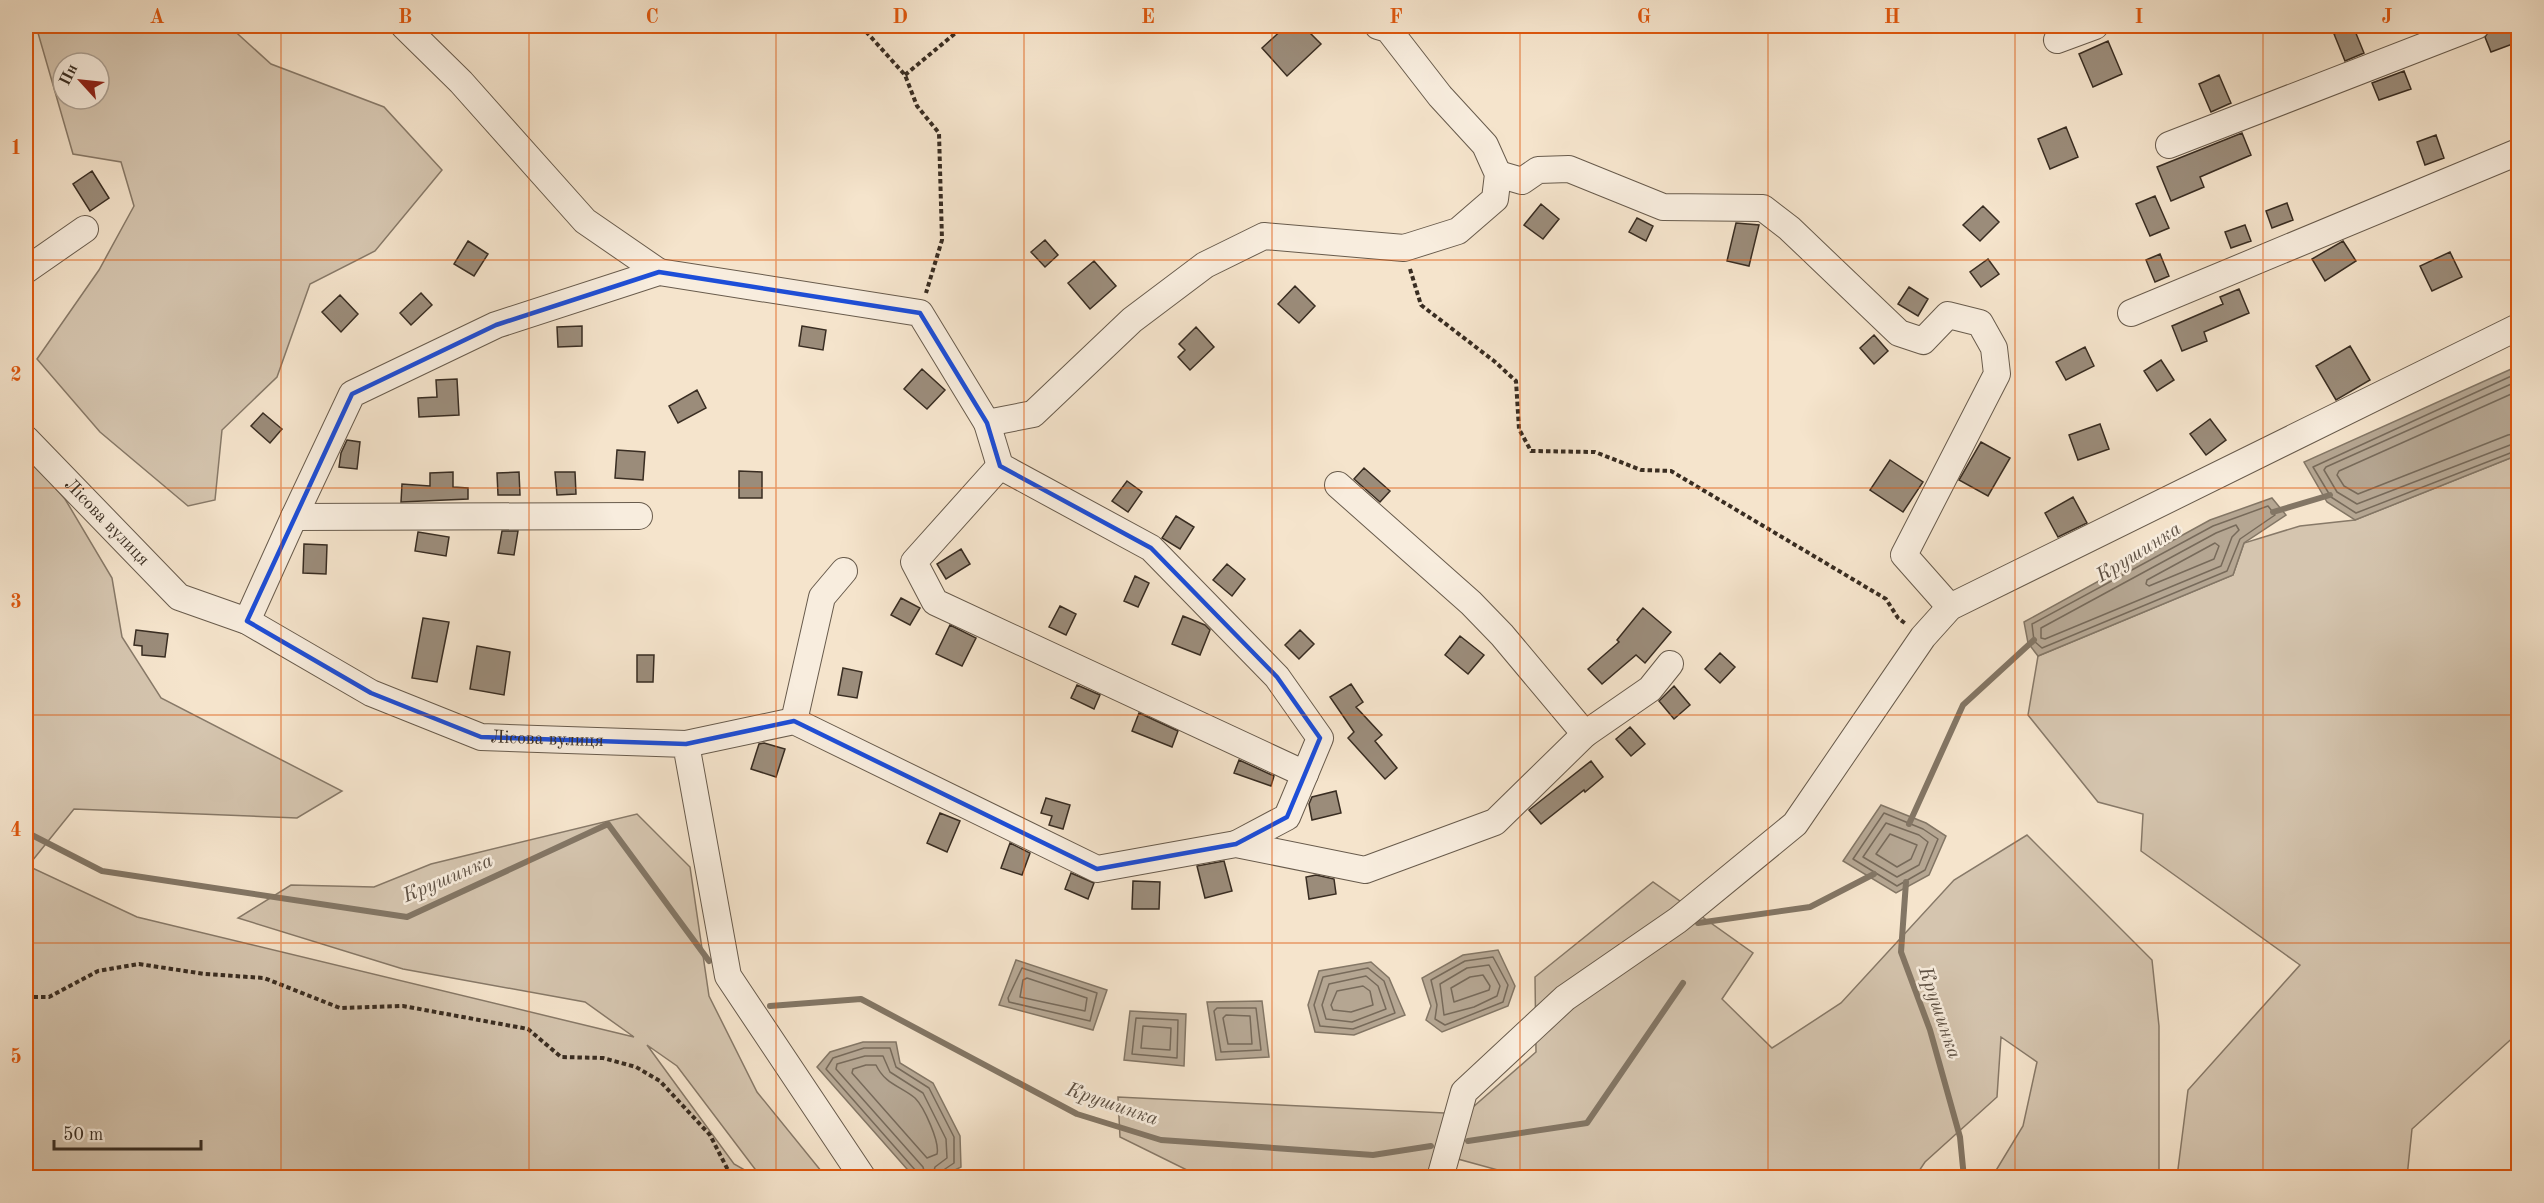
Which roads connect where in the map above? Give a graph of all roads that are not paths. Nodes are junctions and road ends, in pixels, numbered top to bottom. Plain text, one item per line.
1 (404, 26) edge
2 (2096, 26) edge
3 (2476, 26) edge
4 (1386, 27) edge
5 (2057, 39) dead end
6 (2169, 145) dead end
7 (2518, 152) edge
8 (1498, 174) junction
9 (85, 229) dead end
10 (26, 270) edge
11 (659, 272) junction
12 (2132, 313) dead end
13 (2518, 327) edge
14 (987, 423) junction
15 (26, 439) edge
16 (1000, 466) junction
17 (1338, 484) dead end
18 (639, 516) dead end
19 (294, 517) junction
20 (844, 571) dead end
21 (1950, 607) junction
22 (248, 621) junction
23 (1670, 664) dead end
24 (794, 721) junction
25 (1585, 734) junction
26 (686, 744) junction
27 (1305, 774) junction
28 (1236, 844) junction
29 (863, 1178) edge
30 (1440, 1178) edge

1 - 11 street
2 - 5 street
3 - 6 street
4 - 8 street
7 - 12 street
8 - 14 street
8 - 21 street
9 - 10 street
11 - 14 street
11 - 19 street
13 - 21 street
14 - 16 street
15 - 22 street, Лісова вулиця
16 - 27 street
16 - 27 street
17 - 25 street
18 - 19 street
19 - 22 street
20 - 24 street
21 - 30 street
22 - 26 street, Лісова вулиця
23 - 25 street
24 - 26 street, Лісова вулиця
24 - 28 street
25 - 28 street
26 - 29 street
27 - 28 street

